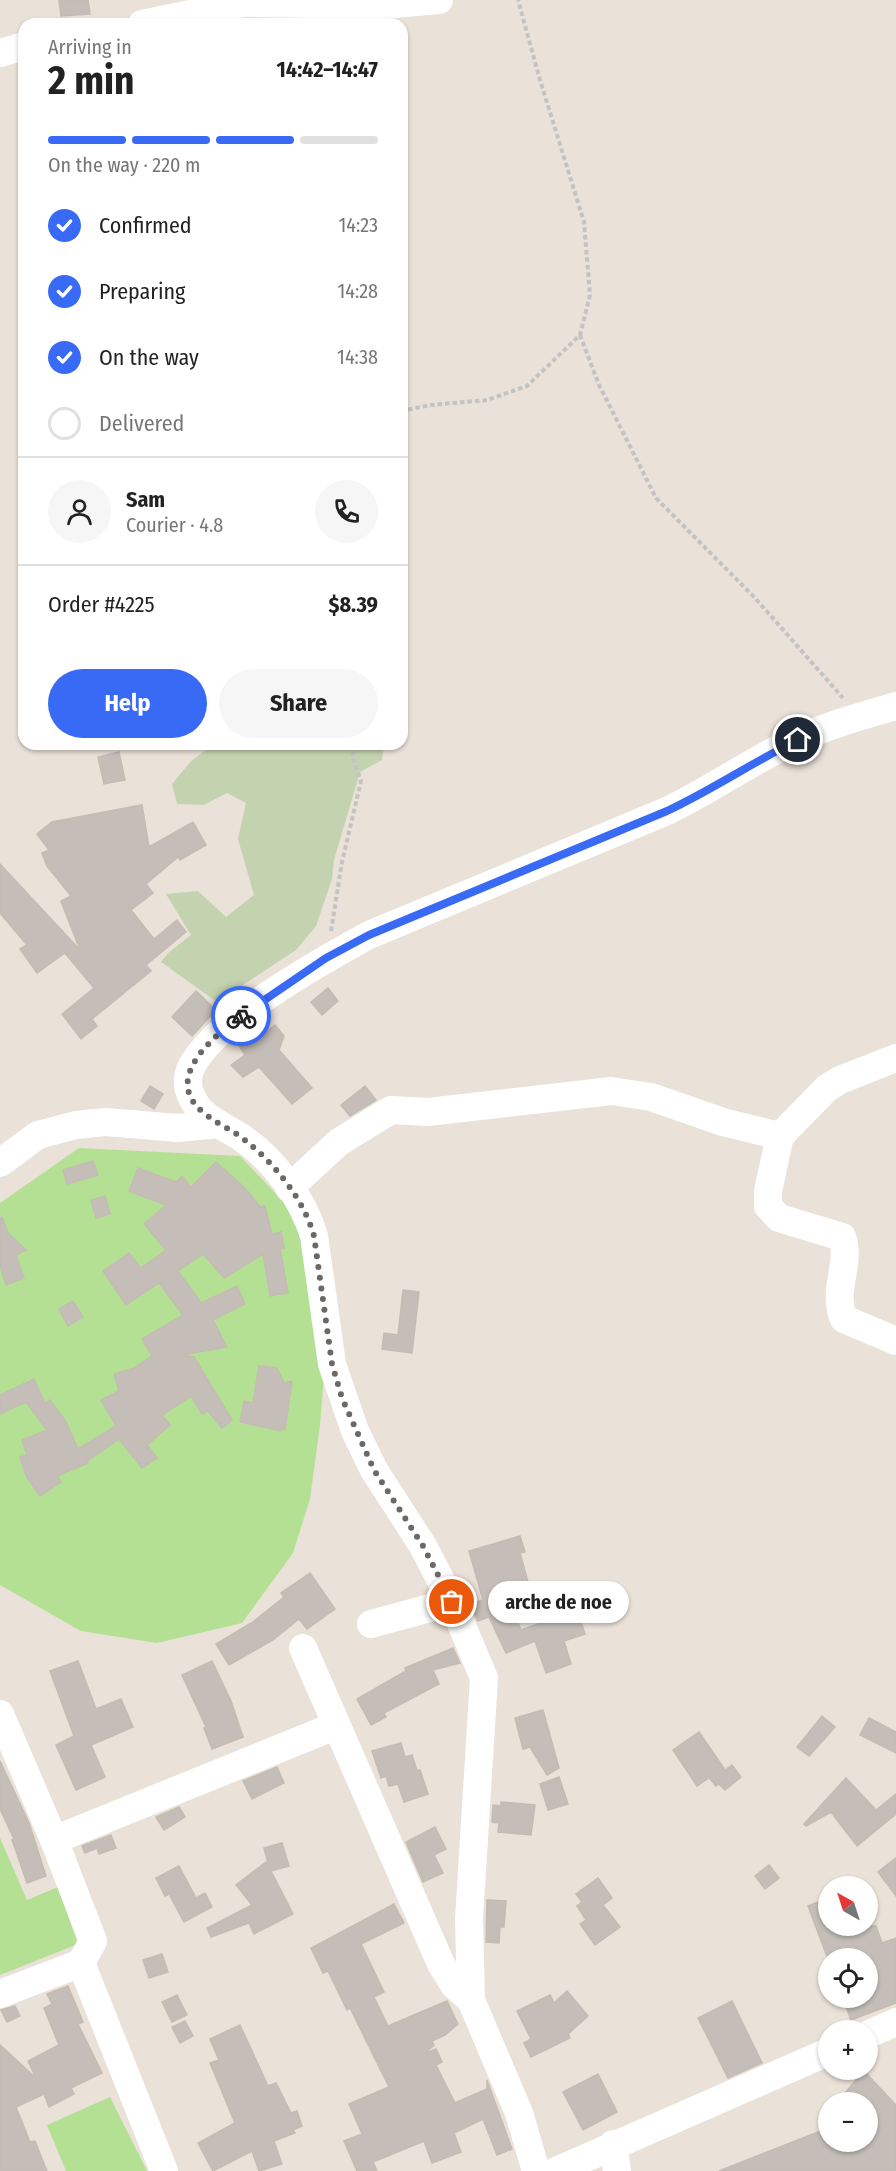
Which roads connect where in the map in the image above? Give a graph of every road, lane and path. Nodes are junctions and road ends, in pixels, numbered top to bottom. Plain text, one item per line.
1 (440, 0) edge
2 (518, 0) edge
3 (171, 18) edge
4 (18, 48) edge
5 (0, 53) edge
6 (580, 335) junction
7 (408, 410) edge
8 (896, 706) edge
9 (860, 717) junction
10 (354, 750) edge
11 (326, 958) junction
12 (896, 1058) edge
13 (219, 1124) junction
14 (780, 1136) junction
15 (6, 1150) edge
16 (289, 1188) junction
17 (896, 1341) edge
18 (452, 1602) junction
19 (371, 1624) dead end
20 (303, 1648) dead end
21 (0, 1714) edge
22 (335, 1726) junction
23 (54, 1840) junction
24 (81, 1963) junction
25 (0, 1994) edge
26 (471, 2000) junction
27 (896, 2022) edge
28 (878, 2030) edge
29 (818, 2057) edge
30 (615, 2158) edge
31 (568, 2169) edge
32 (164, 2171) edge
33 (536, 2171) edge

1 - 3 street
2 - 6 path
4 - 5 street
6 - 7 path
6 - 9 path
8 - 9 street
9 - 11 street
10 - 11 path
11 - 13 street
12 - 14 street
13 - 15 street
13 - 16 street
14 - 16 street
14 - 17 street
16 - 18 street
18 - 19 street
18 - 26 street
20 - 22 street
21 - 23 street
22 - 23 street
22 - 26 street
23 - 24 street
24 - 25 street
24 - 32 street
26 - 33 street
27 - 28 street
29 - 30 street
30 - 31 street

